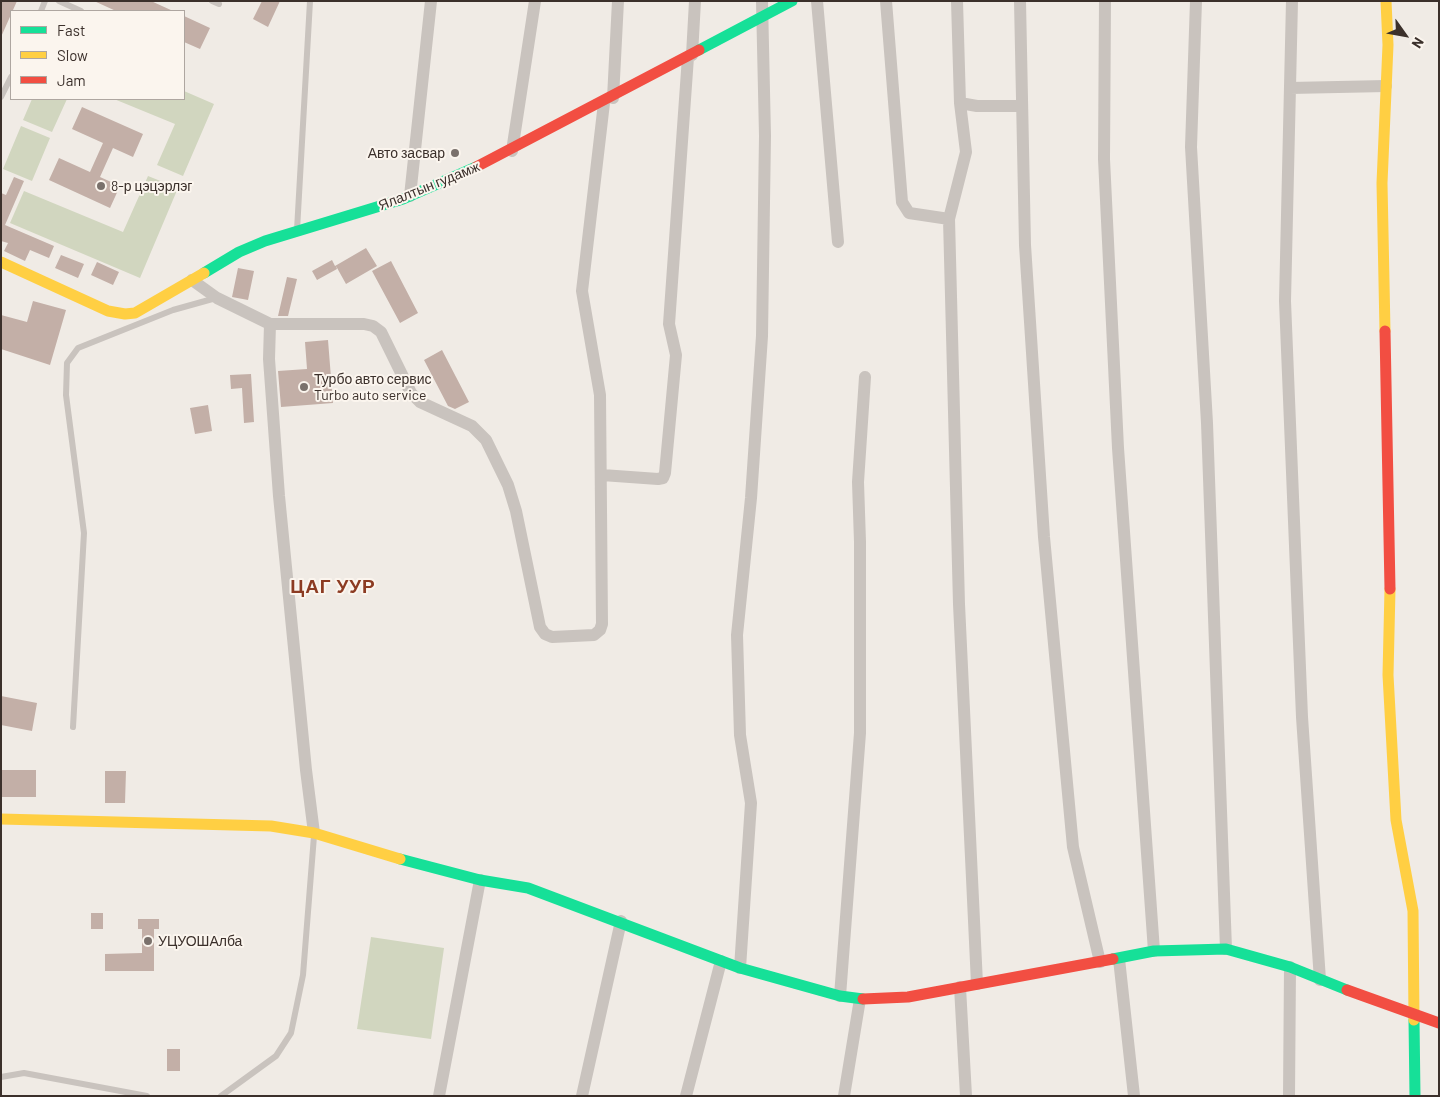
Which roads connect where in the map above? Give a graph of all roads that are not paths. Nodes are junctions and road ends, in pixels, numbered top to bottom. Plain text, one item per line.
1 (59, 1) edge
2 (310, 1) edge
3 (432, 1) edge
4 (535, 1) edge
5 (618, 1) edge
6 (695, 1) edge
7 (762, 1) edge
8 (792, 1) edge
9 (817, 1) edge
10 (886, 1) edge
11 (957, 1) edge
12 (1020, 1) edge
13 (1105, 1) edge
14 (1196, 1) edge
15 (1292, 1) edge
16 (1386, 1) edge
17 (79, 10) edge
18 (762, 17) junction
19 (690, 56) junction
20 (10, 79) edge
21 (1386, 86) junction
22 (1290, 88) junction
23 (1, 96) edge
24 (609, 101) junction
25 (960, 103) junction
26 (1021, 106) junction
27 (512, 151) junction
28 (410, 196) junction
29 (949, 219) junction
30 (296, 232) junction
31 (838, 242) dead end
32 (1, 262) edge
33 (192, 280) junction
34 (218, 298) junction
35 (270, 324) junction
36 (865, 377) dead end
37 (602, 475) junction
38 (73, 727) dead end
39 (1, 819) edge
40 (314, 834) junction
41 (480, 880) junction
42 (621, 921) junction
43 (1226, 949) junction
44 (1154, 951) junction
45 (1119, 958) junction
46 (721, 961) junction
47 (1100, 962) junction
48 (1290, 967) junction
49 (740, 968) junction
50 (1320, 980) junction
51 (977, 984) junction
52 (960, 987) junction
53 (840, 996) junction
54 (860, 999) junction
55 (1415, 1013) junction
56 (1439, 1023) edge
57 (1, 1077) edge
58 (147, 1096) edge
59 (221, 1096) edge
60 (439, 1096) edge
61 (582, 1096) edge
62 (686, 1096) edge
63 (844, 1096) edge
64 (966, 1096) edge
65 (1134, 1096) edge
66 (1289, 1096) edge
67 (1415, 1096) edge

1 - 17 lane
2 - 30 lane
3 - 28 street
4 - 27 street
5 - 24 street
6 - 19 street
7 - 18 street
8 - 18 street, Ялалтын гудамж
9 - 31 street
10 - 29 street
11 - 25 street
12 - 26 street
13 - 44 street
14 - 43 street
15 - 22 street
16 - 21 street
18 - 19 street, Ялалтын гудамж
18 - 49 street
19 - 24 street, Ялалтын гудамж
19 - 37 street
20 - 23 lane
21 - 22 street
21 - 55 street
22 - 50 street
24 - 27 street, Ялалтын гудамж
24 - 37 street
25 - 26 street
25 - 29 street
26 - 47 street
27 - 28 street, Ялалтын гудамж
28 - 30 street, Ялалтын гудамж
29 - 51 street
30 - 33 street, Ялалтын гудамж
32 - 33 street, Ялалтын гудамж
33 - 34 street
34 - 35 street
34 - 38 lane
35 - 37 street
35 - 40 street
36 - 53 street
39 - 40 street
40 - 41 street
40 - 59 lane
41 - 42 street
41 - 60 street
42 - 46 street
42 - 61 street
43 - 44 street
43 - 48 street
44 - 45 street
45 - 47 street
45 - 65 street
46 - 49 street
46 - 62 street
47 - 51 street
48 - 50 street
48 - 66 street
49 - 53 street
50 - 55 street
51 - 52 street
52 - 54 street
52 - 64 street
53 - 54 street
54 - 63 street
55 - 56 street
55 - 67 street
57 - 58 lane

